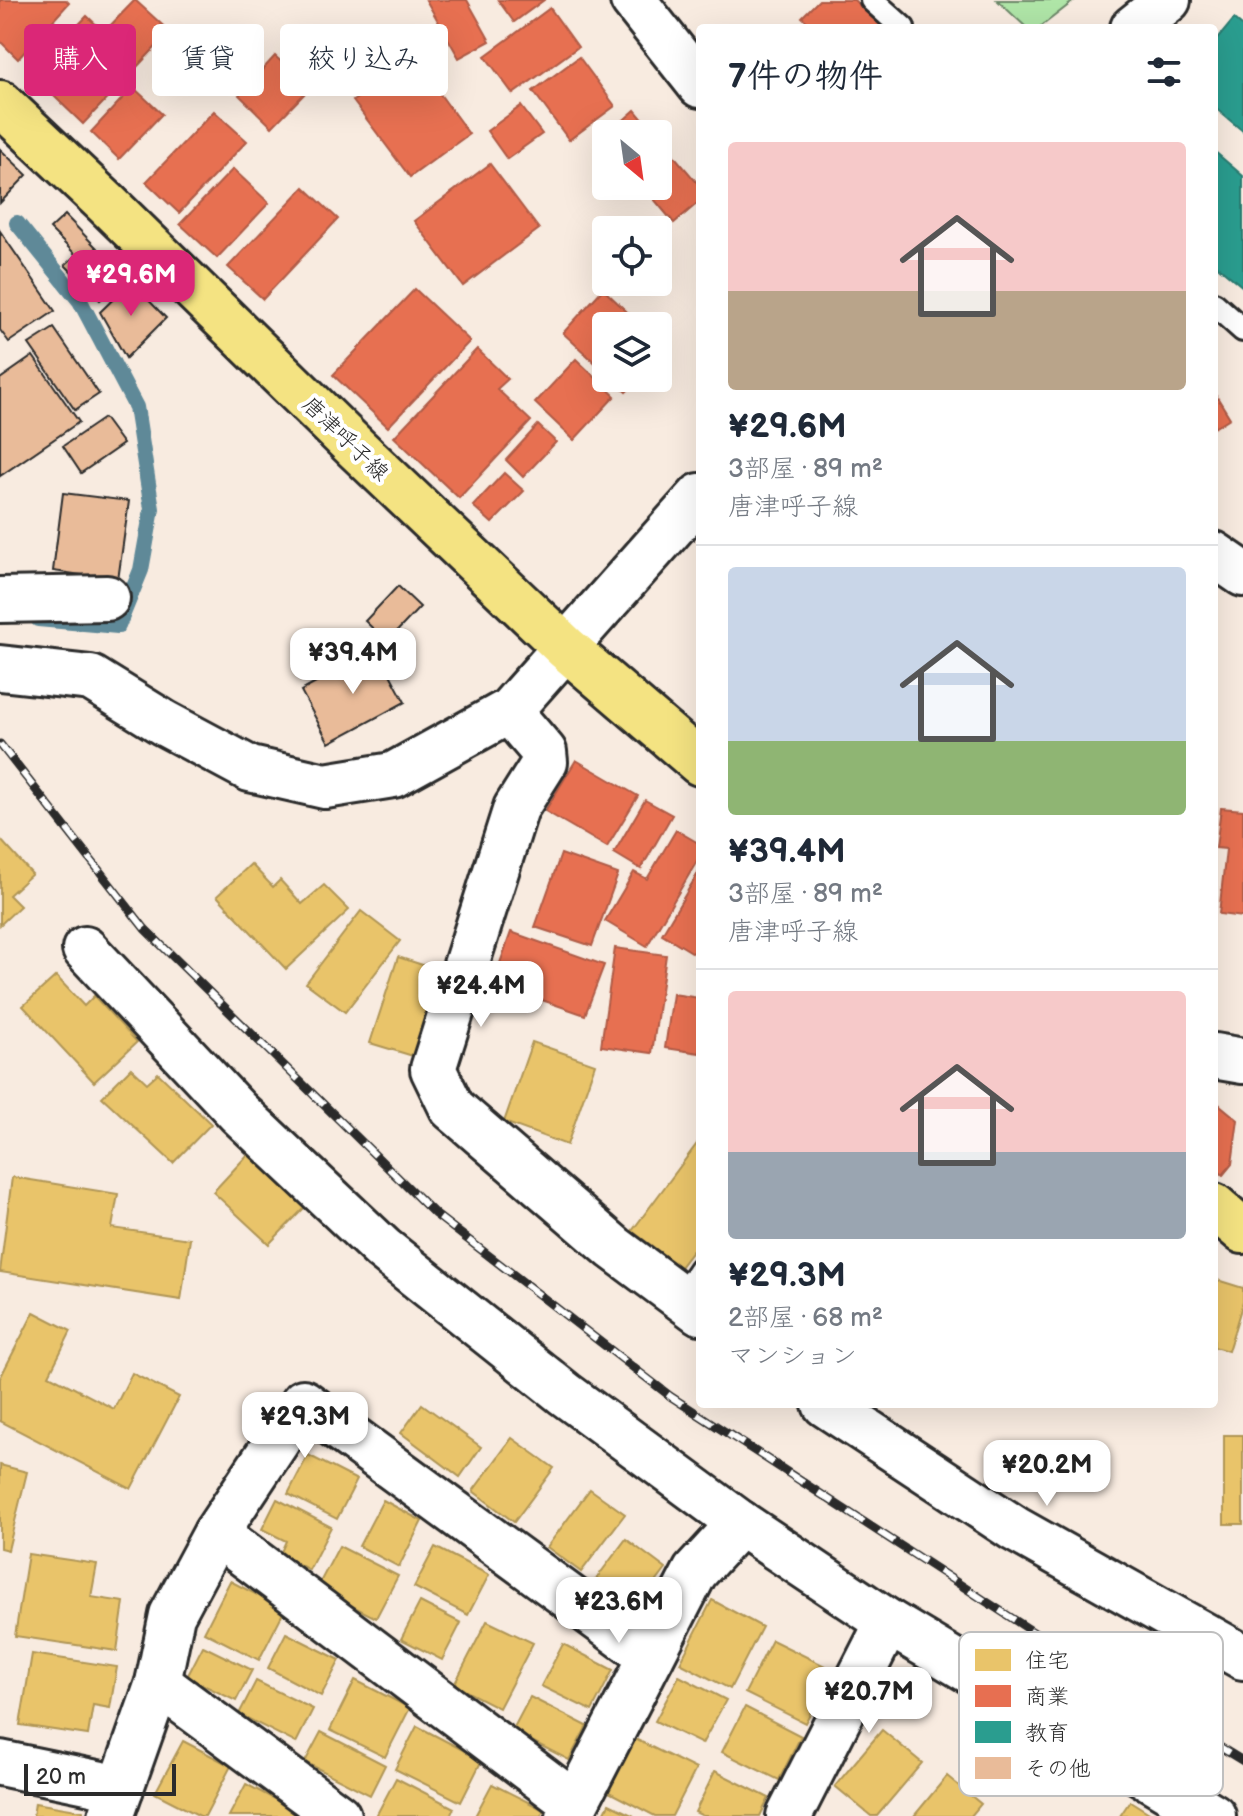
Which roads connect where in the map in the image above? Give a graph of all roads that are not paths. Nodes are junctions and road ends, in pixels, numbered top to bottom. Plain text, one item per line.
1 (633, 0) edge
2 (872, 0) edge
3 (1168, 0) edge
4 (899, 24) edge
5 (1138, 24) edge
6 (696, 80) edge
7 (0, 103) edge
8 (1218, 308) edge
9 (1243, 330) edge
10 (696, 501) edge
11 (1218, 557) edge
12 (1243, 574) edge
13 (107, 598) dead end
14 (0, 600) edge
15 (566, 648) junction
16 (0, 668) edge
17 (509, 711) junction
18 (696, 760) edge
19 (85, 949) dead end
20 (1218, 1057) edge
21 (1243, 1061) edge
22 (1218, 1209) edge
23 (1243, 1231) edge
24 (694, 1293) edge
25 (831, 1408) edge
26 (740, 1523) junction
27 (216, 1533) junction
28 (888, 1622) junction
29 (1198, 1632) edge
30 (1223, 1646) edge
31 (651, 1657) junction
32 (1243, 1657) edge
33 (959, 1664) edge
34 (158, 1683) junction
35 (0, 1763) edge
36 (1179, 1796) edge
37 (116, 1802) edge
38 (572, 1810) edge
39 (338, 1816) edge
40 (789, 1816) edge
41 (1213, 1816) edge

1 - 6 street
2 - 4 lane
3 - 5 street
7 - 15 main road, 唐津呼子線
8 - 9 lane
10 - 15 street
11 - 12 street
13 - 14 street
15 - 17 street
15 - 18 main road, 唐津呼子線
16 - 17 street
17 - 24 street
19 - 26 street
20 - 21 street
22 - 23 main road
25 - 29 street
26 - 28 street
26 - 31 street
27 - 31 street
27 - 34 street
27 - 38 street
28 - 33 street
28 - 40 street
30 - 32 street
31 - 38 street
34 - 37 street
34 - 39 street
35 - 37 street
36 - 41 street

